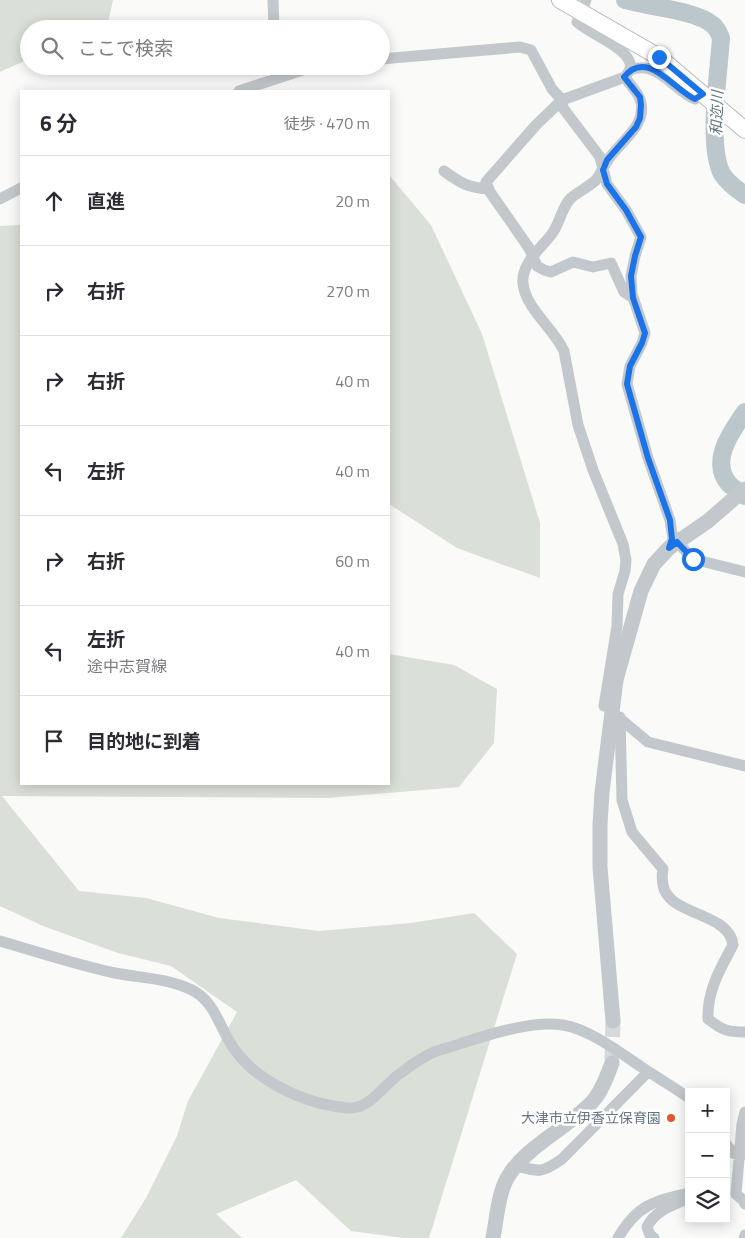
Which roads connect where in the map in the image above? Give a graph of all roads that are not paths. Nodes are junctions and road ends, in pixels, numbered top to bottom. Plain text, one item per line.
1 (273, 0) edge
2 (560, 0) edge
3 (583, 5) edge
4 (274, 20) edge
5 (390, 58) edge
6 (627, 74) junction
7 (275, 75) edge
8 (287, 75) edge
9 (275, 79) junction
10 (242, 90) edge
11 (705, 95) junction
12 (562, 100) junction
13 (745, 130) edge
14 (603, 170) junction
15 (444, 171) dead end
16 (20, 189) edge
17 (489, 189) junction
18 (0, 199) edge
19 (532, 257) junction
20 (633, 298) junction
21 (745, 489) edge
22 (673, 545) junction
23 (745, 572) edge
24 (612, 712) junction
25 (745, 766) edge
26 (0, 941) edge
27 (614, 1021) tunnel mouth
28 (745, 1032) edge
29 (612, 1063) tunnel mouth
30 (648, 1072) junction
31 (685, 1095) edge
32 (745, 1112) edge
33 (730, 1149) edge
34 (743, 1155) edge
35 (516, 1166) junction
36 (732, 1190) edge
37 (685, 1195) edge
38 (685, 1199) edge
39 (745, 1204) edge
40 (493, 1238) edge
41 (618, 1238) edge
42 (654, 1238) edge

1 - 4 street
2 - 3 main road
3 - 6 street
3 - 11 main road
5 - 12 street
6 - 11 street
6 - 12 street
6 - 14 street
7 - 9 street
8 - 9 street
9 - 10 street
11 - 13 main road
12 - 14 street
12 - 17 street
14 - 19 street
14 - 20 street
15 - 17 street
16 - 18 street
17 - 19 street
19 - 20 street
19 - 24 street
20 - 22 street
21 - 22 street
22 - 23 street
22 - 24 street
24 - 25 street
24 - 27 street
24 - 28 street
26 - 30 street
29 - 35 street
30 - 31 street
30 - 35 street
32 - 34 street
33 - 34 street
34 - 36 street
35 - 40 street
36 - 39 street
37 - 41 street
38 - 42 street

